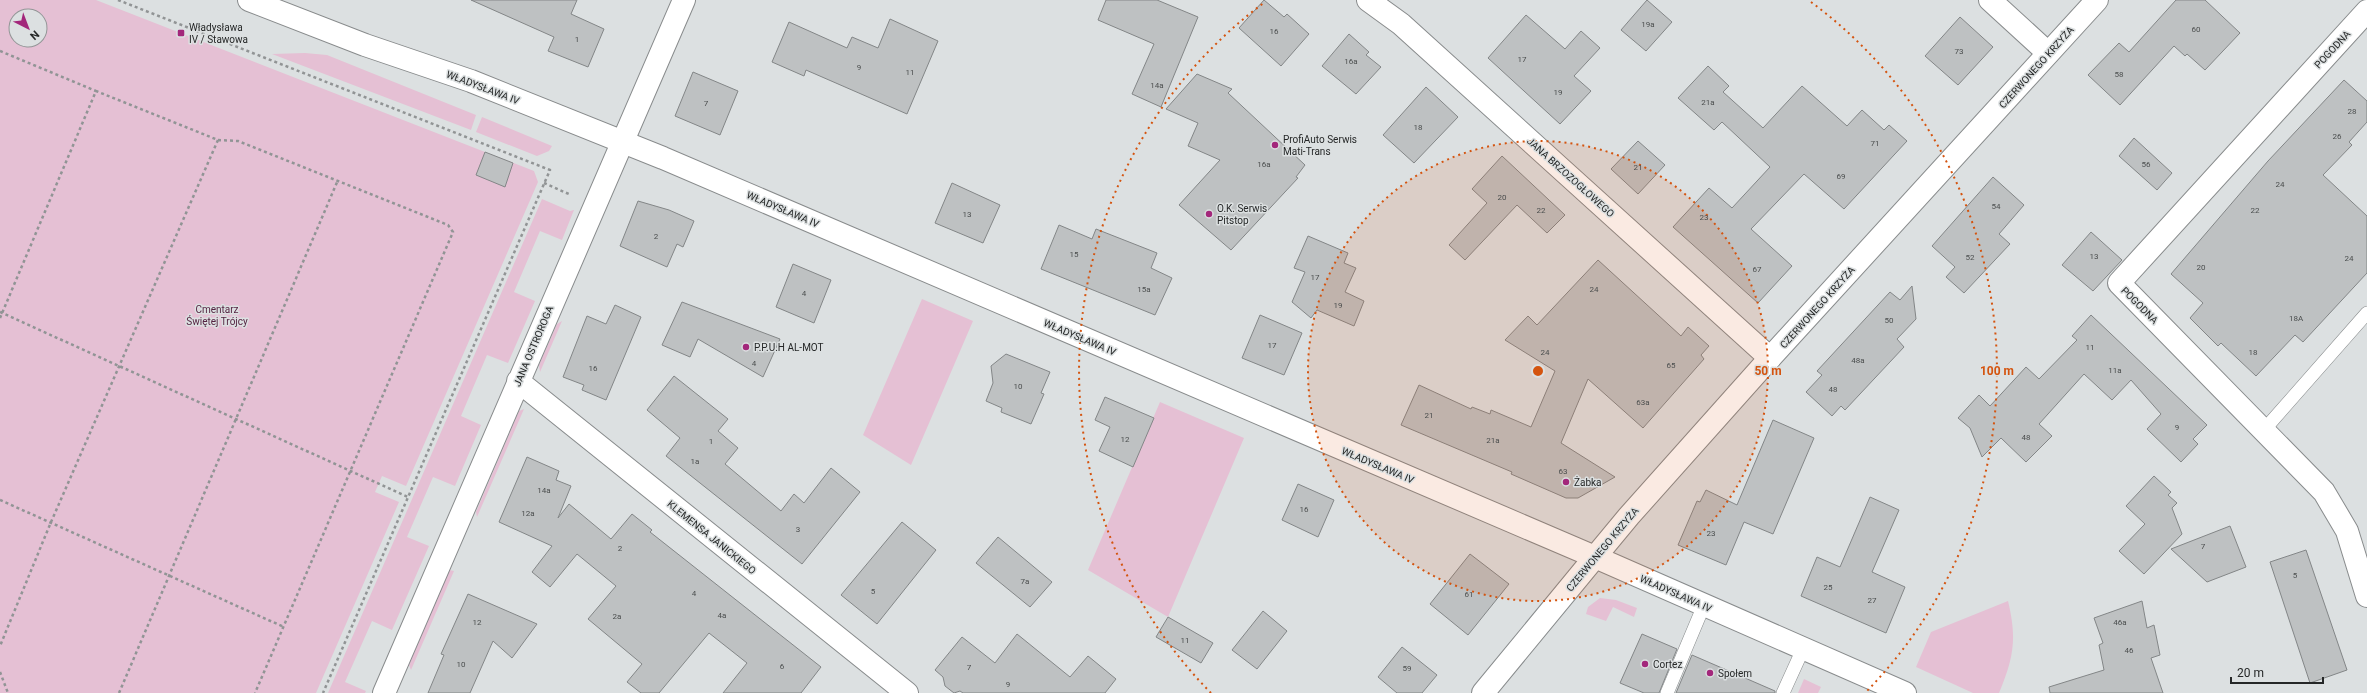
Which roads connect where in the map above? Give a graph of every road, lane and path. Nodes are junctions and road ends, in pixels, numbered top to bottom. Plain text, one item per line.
1 (118, 0) edge
2 (248, 0) edge
3 (684, 0) edge
4 (1368, 0) edge
5 (1990, 0) edge
6 (2097, 0) edge
7 (2367, 11) edge
8 (0, 51) edge
9 (2048, 53) junction
10 (96, 91) junction
11 (218, 140) junction
12 (622, 142) junction
13 (338, 180) junction
14 (1, 312) edge
15 (2367, 313) edge
16 (0, 318) edge
17 (1770, 358) junction
18 (120, 364) junction
19 (518, 382) junction
20 (236, 420) junction
21 (2264, 430) junction
22 (350, 471) junction
23 (408, 497) junction
24 (0, 500) edge
25 (51, 522) junction
26 (1595, 557) junction
27 (170, 575) junction
28 (2367, 596) edge
29 (1704, 605) junction
30 (284, 627) junction
31 (0, 646) edge
32 (1803, 649) junction
33 (0, 672) edge
34 (8, 693) edge
35 (119, 693) edge
36 (255, 693) edge
37 (323, 693) edge
38 (384, 693) edge
39 (907, 693) edge
40 (1483, 693) edge
41 (1667, 693) edge
42 (1783, 693) edge
43 (1905, 693) edge

1 - 23 path
2 - 12 street, WŁADYSŁAWA IV
3 - 12 street, JANA OSTROROGA
4 - 17 street, JANA BRZOZOGŁOWEGO
5 - 9 street
6 - 9 street, CZERWONEGO KRZYŻA
7 - 21 street, POGODNA
8 - 10 path
9 - 17 street, CZERWONEGO KRZYŻA
10 - 11 path
10 - 14 path
11 - 13 path
11 - 18 path
12 - 19 street, JANA OSTROROGA
12 - 26 street, WŁADYSŁAWA IV
13 - 20 path
13 - 22 path
14 - 16 path
14 - 18 path
15 - 21 lane
17 - 26 street, CZERWONEGO KRZYŻA
18 - 20 path
18 - 25 path
19 - 38 street, JANA OSTROROGA
19 - 39 street, KLEMENSA JANICKIEGO
20 - 22 path
20 - 27 path
21 - 28 street, POGODNA
22 - 23 path
22 - 30 path
23 - 37 path
24 - 25 path
25 - 27 path
25 - 31 path
26 - 29 street, WŁADYSŁAWA IV
26 - 40 street, CZERWONEGO KRZYŻA
27 - 30 path
27 - 35 path
29 - 32 street, WŁADYSŁAWA IV
29 - 41 lane
30 - 36 path
32 - 42 lane
32 - 43 street, WŁADYSŁAWA IV
33 - 34 path

